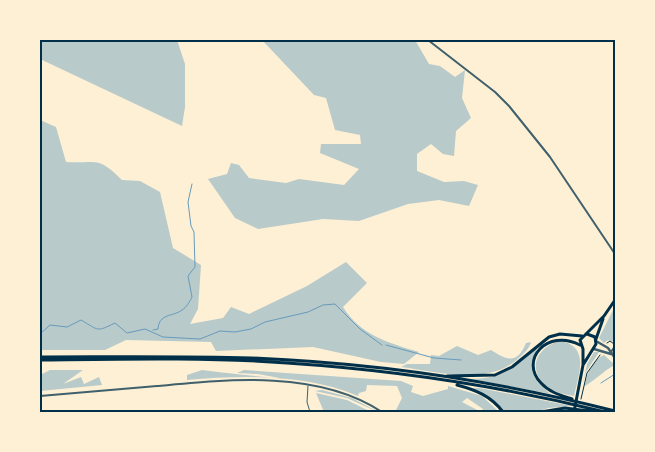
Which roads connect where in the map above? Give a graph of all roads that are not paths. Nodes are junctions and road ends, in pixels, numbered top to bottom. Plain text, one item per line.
1 (428, 40) edge
2 (615, 254) edge
3 (615, 300) edge
4 (604, 316) junction
5 (584, 335) junction
6 (596, 340) junction
7 (580, 345) junction
8 (615, 345) edge
9 (583, 349) junction
10 (592, 350) junction
11 (612, 354) edge
12 (40, 357) edge
13 (583, 365) junction
14 (431, 376) junction
15 (442, 380) junction
16 (308, 386) junction
17 (40, 396) edge
18 (589, 405) junction
19 (310, 412) edge
20 (382, 412) edge
21 (503, 412) edge
22 (542, 412) edge
23 (574, 412) edge
24 (596, 412) edge
25 (605, 412) edge
26 (615, 412) edge

1 - 2 street
3 - 4 main road
4 - 5 main road
4 - 6 main road
5 - 6 main road
5 - 7 main road
5 - 14 main road
6 - 10 main road
6 - 11 street
7 - 9 main road
7 - 18 main road
8 - 11 street
9 - 10 main road
9 - 13 main road
10 - 11 street
10 - 13 main road
12 - 14 main road
12 - 15 main road
13 - 23 main road
14 - 18 main road
15 - 21 main road
15 - 25 main road
16 - 17 street
16 - 19 lane
16 - 20 street
18 - 26 main road
22 - 24 main road

